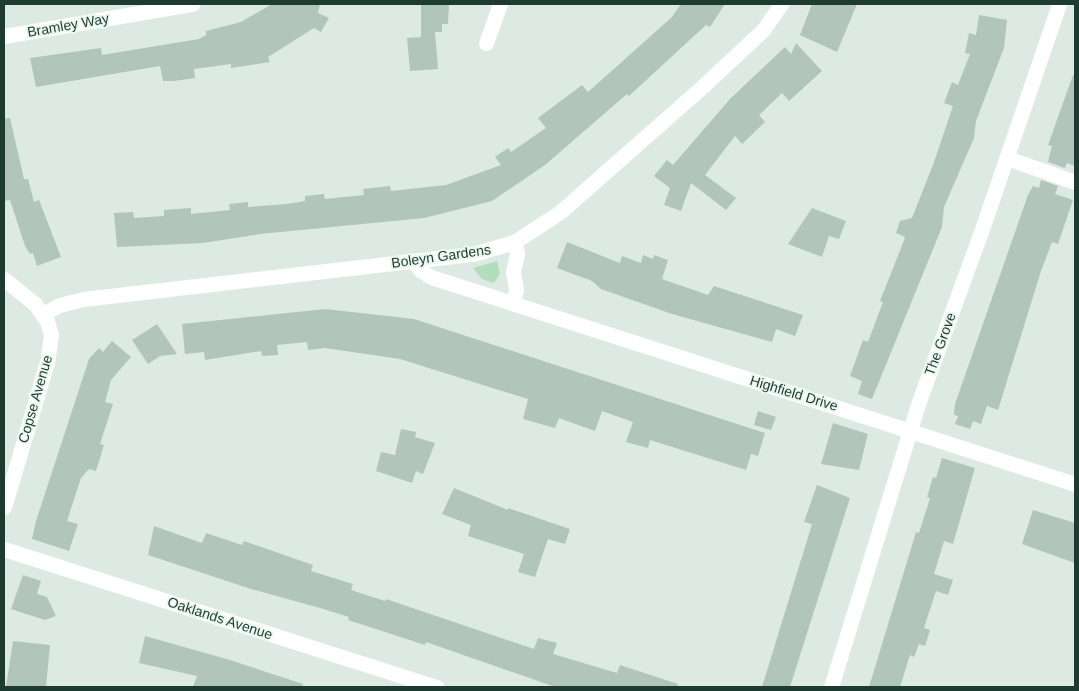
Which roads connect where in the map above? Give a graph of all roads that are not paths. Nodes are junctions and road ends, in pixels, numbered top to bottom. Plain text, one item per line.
1 (192, 4) edge
2 (500, 4) edge
3 (781, 4) edge
4 (1059, 4) edge
5 (4, 36) edge
6 (486, 43) dead end
7 (1007, 158) junction
8 (1075, 182) edge
9 (514, 242) junction
10 (414, 261) junction
11 (4, 279) edge
12 (513, 302) junction
13 (43, 314) junction
14 (910, 429) junction
15 (1075, 484) edge
16 (4, 507) edge
17 (4, 549) edge
18 (436, 687) edge
19 (831, 687) edge

1 - 5 street, Bramley Way
2 - 6 street
3 - 9 street, Boleyn Gardens
4 - 7 street, The Grove
7 - 8 street
7 - 14 street, The Grove
9 - 10 street, Boleyn Gardens
9 - 12 street
10 - 12 street, Highfield Drive
10 - 13 street, Boleyn Gardens
11 - 13 street
12 - 14 street, Highfield Drive
13 - 16 street, Copse Avenue
14 - 15 street, Highfield Drive
14 - 19 street, The Grove
17 - 18 street, Oaklands Avenue

